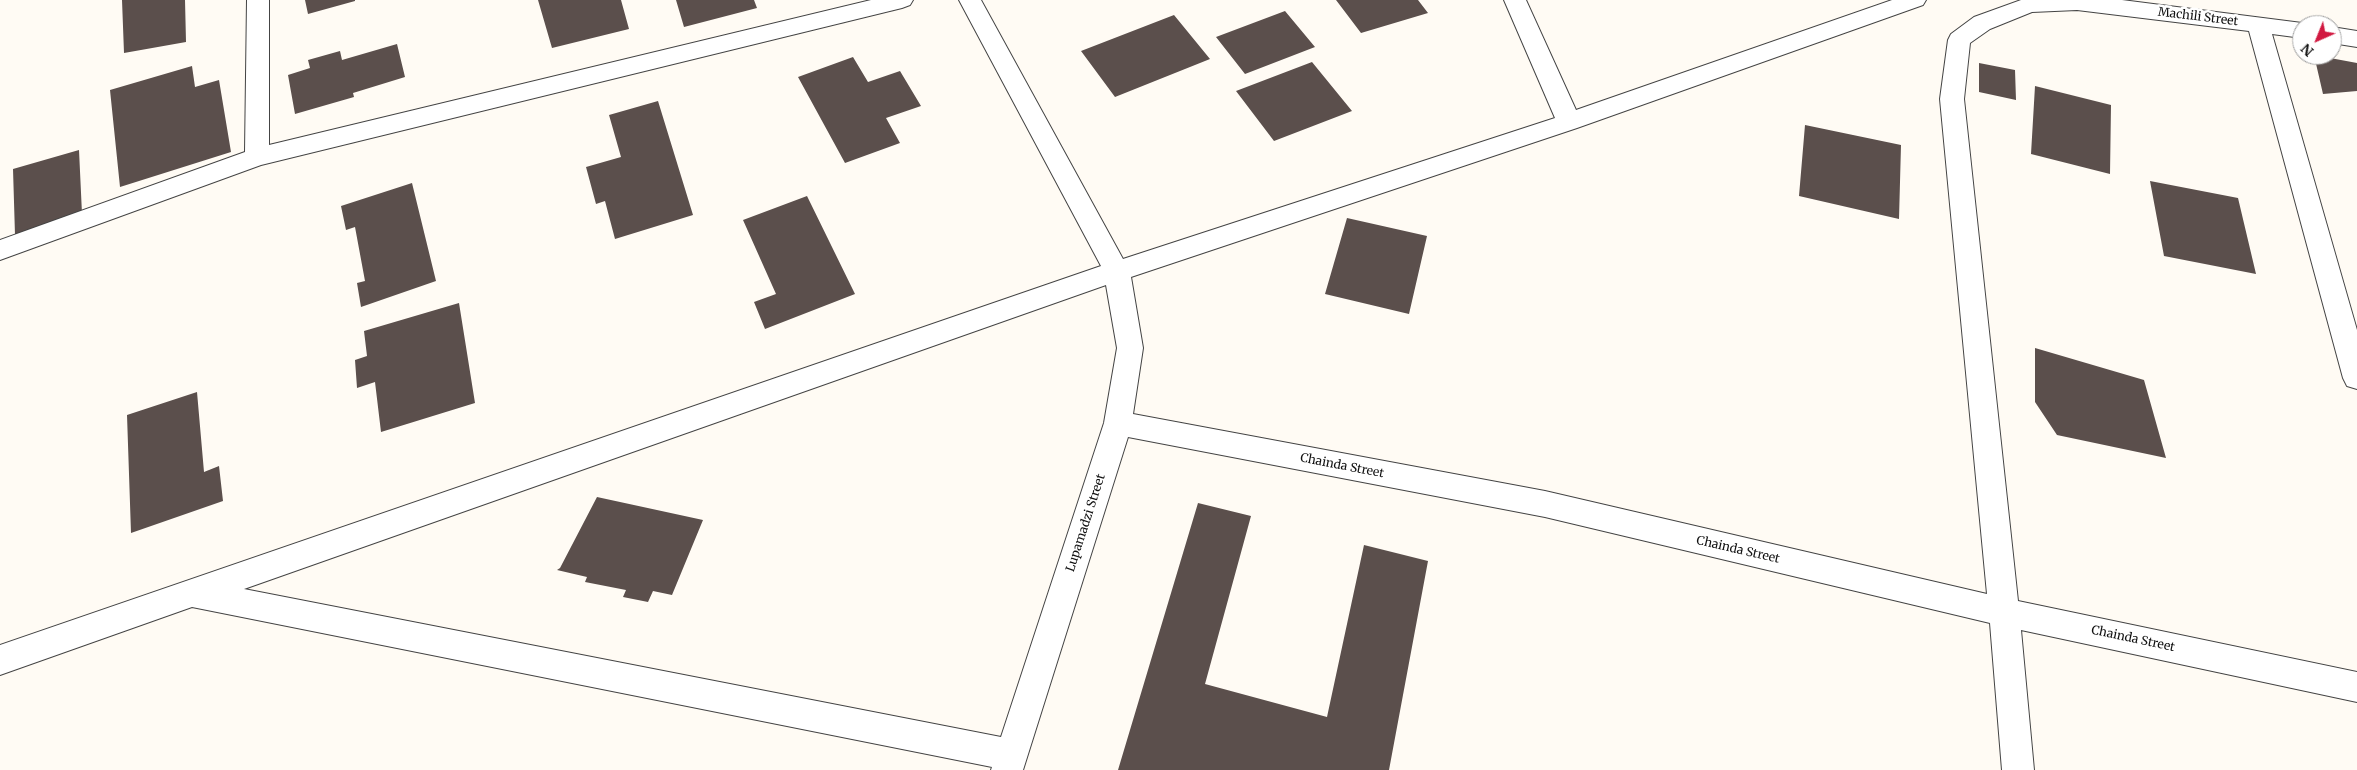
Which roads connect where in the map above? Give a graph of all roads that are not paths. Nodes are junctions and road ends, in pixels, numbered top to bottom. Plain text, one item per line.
1 (258, 0) edge
2 (902, 0) edge
3 (970, 0) edge
4 (1515, 0) edge
5 (1915, 0) edge
6 (2020, 6) edge
7 (2258, 24) junction
8 (2292, 29) edge
9 (2342, 37) edge
10 (2357, 39) edge
11 (1569, 122) junction
12 (257, 157) junction
13 (0, 250) edge
14 (1117, 271) junction
15 (2357, 378) edge
16 (1118, 423) junction
17 (192, 593) junction
18 (2004, 612) junction
19 (0, 660) edge
20 (2357, 687) edge
21 (1010, 762) edge
22 (2018, 770) edge

1 - 12 street
2 - 12 street
3 - 14 street, Lupamadzi Street
4 - 11 street
5 - 11 street
6 - 7 street, Machili Street
6 - 18 street, Machili Street
7 - 8 street, Machili Street
7 - 15 street
9 - 10 street
11 - 14 street
12 - 13 street
14 - 16 street, Lupamadzi Street
14 - 17 street
16 - 18 street, Chainda Street
16 - 21 street, Lupamadzi Street
17 - 19 street
17 - 21 street
18 - 20 street, Chainda Street
18 - 22 street

